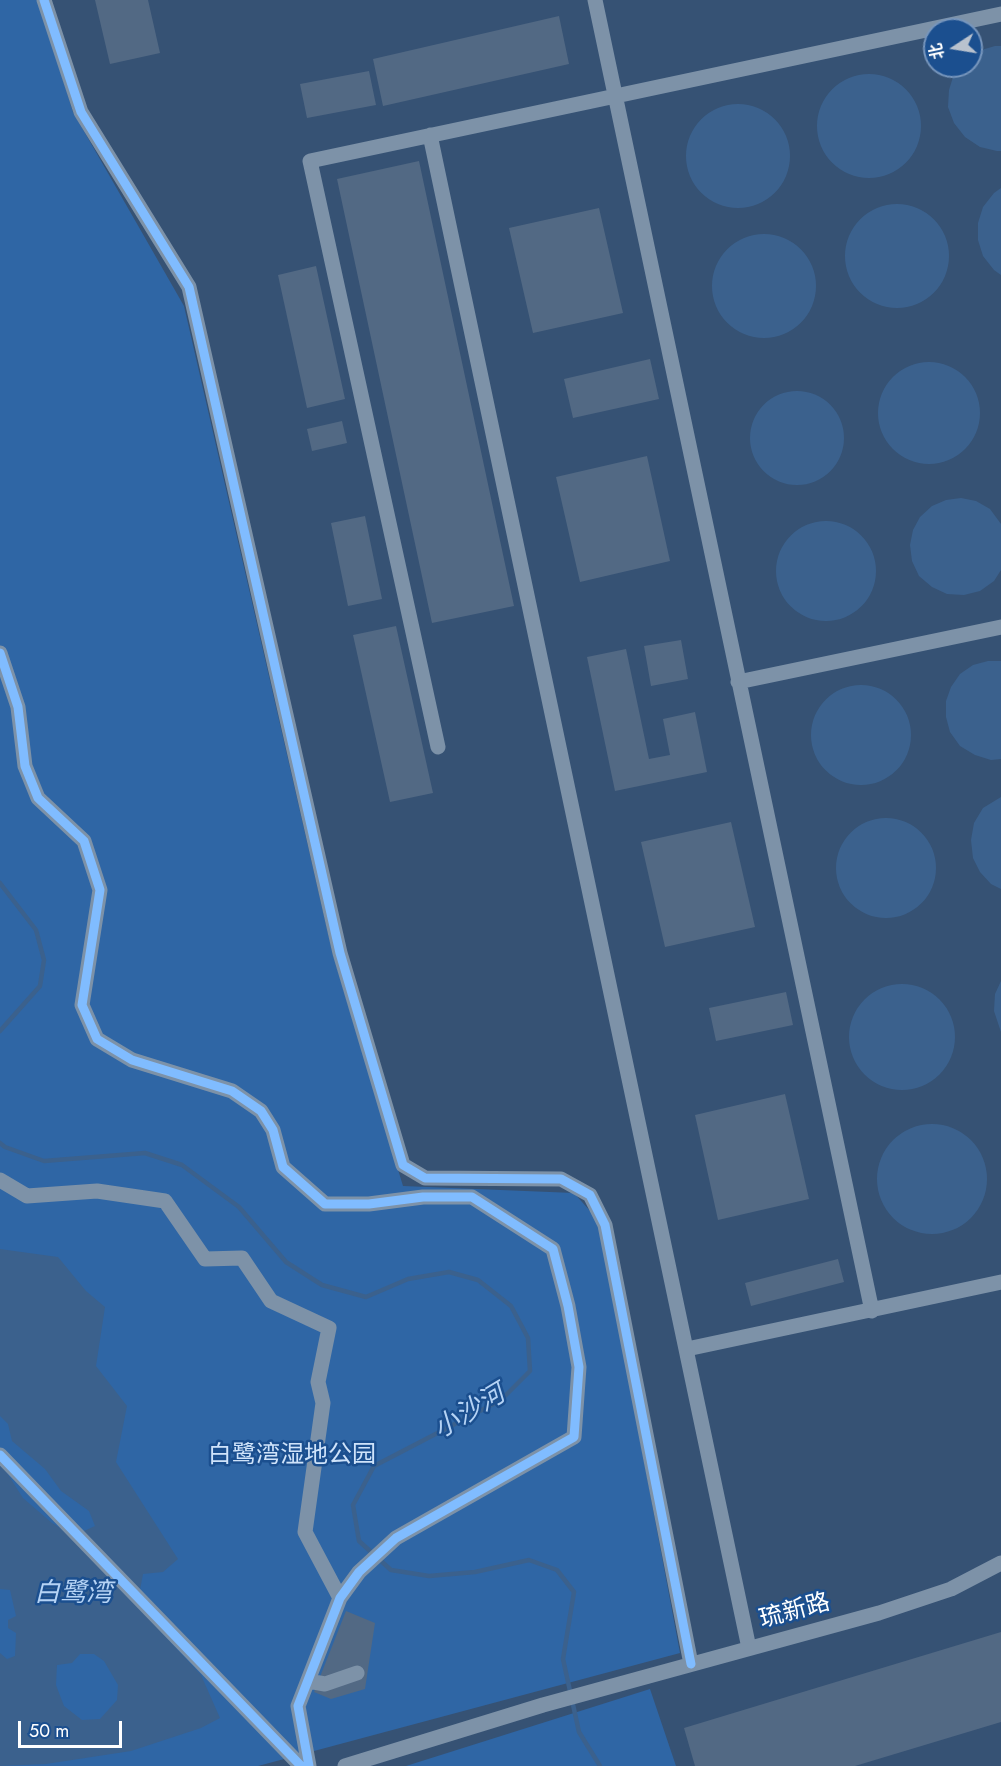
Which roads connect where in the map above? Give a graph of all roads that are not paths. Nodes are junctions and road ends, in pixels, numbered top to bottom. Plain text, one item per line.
1 (44, 0) edge
2 (595, 0) edge
3 (1001, 14) edge
4 (615, 95) junction
5 (430, 135) junction
6 (1001, 627) edge
7 (0, 653) edge
8 (738, 682) junction
9 (438, 747) dead end
10 (0, 1180) edge
11 (1001, 1282) edge
12 (872, 1311) junction
13 (687, 1349) junction
14 (0, 1455) edge
15 (1001, 1563) edge
16 (340, 1598) junction
17 (750, 1648) junction
18 (691, 1664) junction
19 (357, 1673) dead end
20 (308, 1681) junction
21 (301, 1766) edge
22 (309, 1766) edge
23 (345, 1766) edge

1 - 18 street
2 - 4 street
3 - 4 street
4 - 5 street
4 - 8 street
5 - 9 street
5 - 13 street
6 - 8 street
7 - 16 street
8 - 12 street
10 - 16 street
11 - 12 street
12 - 13 street
13 - 17 street
14 - 21 street
15 - 17 street, 琉新路
16 - 20 street
17 - 18 street, 琉新路
18 - 23 street, 琉新路
19 - 20 street
20 - 22 street

